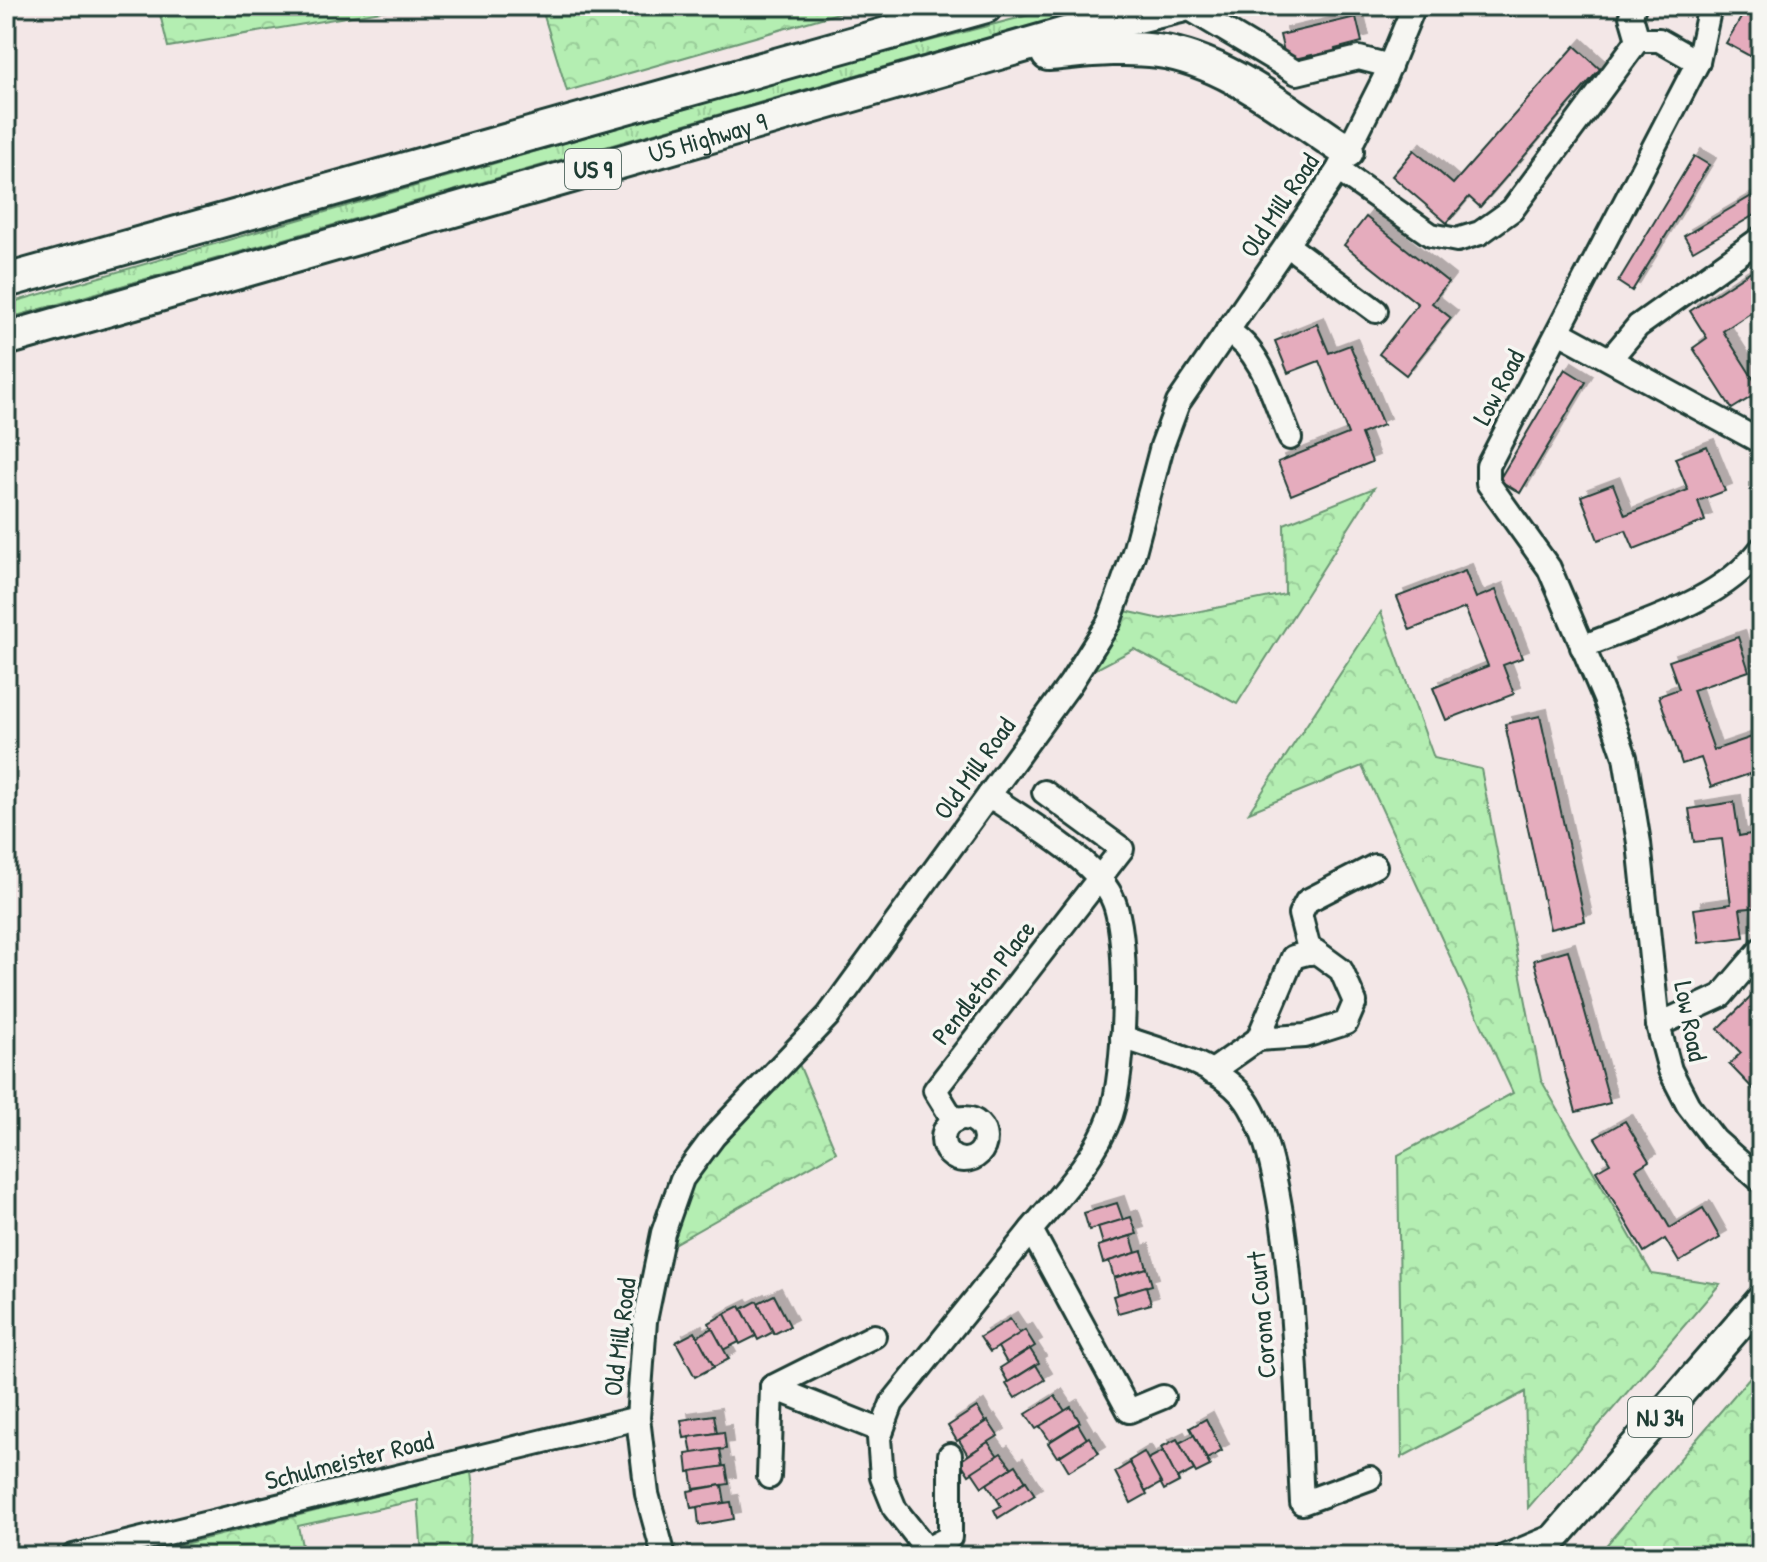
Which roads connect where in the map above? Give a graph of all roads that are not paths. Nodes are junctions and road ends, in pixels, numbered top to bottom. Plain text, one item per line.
1 (986, 6) edge
2 (1183, 6) edge
3 (1414, 6) edge
4 (1634, 6) edge
5 (1710, 6) edge
6 (1638, 40) junction
7 (969, 62) junction
8 (1698, 62) junction
9 (1390, 66) junction
10 (1342, 161) junction
11 (1761, 238) edge
12 (1287, 245) junction
13 (6, 281) edge
14 (1376, 311) dead end
15 (1227, 331) junction
16 (1559, 332) junction
17 (6, 339) edge
18 (1611, 358) junction
19 (1290, 438) dead end
20 (1761, 442) edge
21 (1761, 549) edge
22 (1582, 647) junction
23 (1044, 792) dead end
24 (989, 795) junction
25 (1375, 866) dead end
26 (1099, 880) junction
27 (1761, 949) edge
28 (1310, 953) junction
29 (1658, 1025) junction
30 (1122, 1037) junction
31 (1258, 1039) junction
32 (1211, 1072) junction
33 (954, 1121) dead end
34 (1761, 1181) edge
35 (1031, 1230) junction
36 (1761, 1300) edge
37 (874, 1336) dead end
38 (772, 1387) junction
39 (1163, 1397) dead end
40 (638, 1418) junction
41 (882, 1431) junction
42 (950, 1455) dead end
43 (769, 1477) dead end
44 (1370, 1478) dead end
45 (1559, 1534) junction
46 (924, 1554) edge
47 (73, 1556) edge
48 (664, 1556) edge
49 (1506, 1556) edge
50 (1539, 1556) edge

1 - 13 highway, US Highway 9 / US 9
2 - 7 highway, US Highway 9 / US 9
2 - 9 street
3 - 9 street, Old Mill Road
4 - 6 street
5 - 8 street, Low Road
6 - 8 street
6 - 10 street
7 - 10 highway
7 - 17 highway, US Highway 9 / US 9
8 - 16 street, Low Road
9 - 10 street, Old Mill Road
10 - 12 street, Old Mill Road
11 - 18 street
12 - 14 street
12 - 15 street, Old Mill Road
15 - 19 street
15 - 24 street, Old Mill Road
16 - 18 street
16 - 22 street, Low Road
18 - 20 street
21 - 22 street
22 - 29 street, Low Road
23 - 26 street, Pendleton Place
24 - 26 street
24 - 40 street, Old Mill Road
25 - 28 street
26 - 30 street
26 - 33 street, Pendleton Place
27 - 29 street
28 - 31 street
28 - 31 street
29 - 34 street, Low Road
30 - 32 street, Corona Court
30 - 35 street
31 - 32 street
32 - 44 street, Corona Court
35 - 39 street
35 - 41 street
36 - 45 main road, NJ 34
37 - 38 street
38 - 41 street
38 - 43 street
40 - 47 street, Schulmeister Road
40 - 48 street, Old Mill Road
41 - 46 street
42 - 46 street
45 - 49 street
45 - 50 main road, NJ 34

